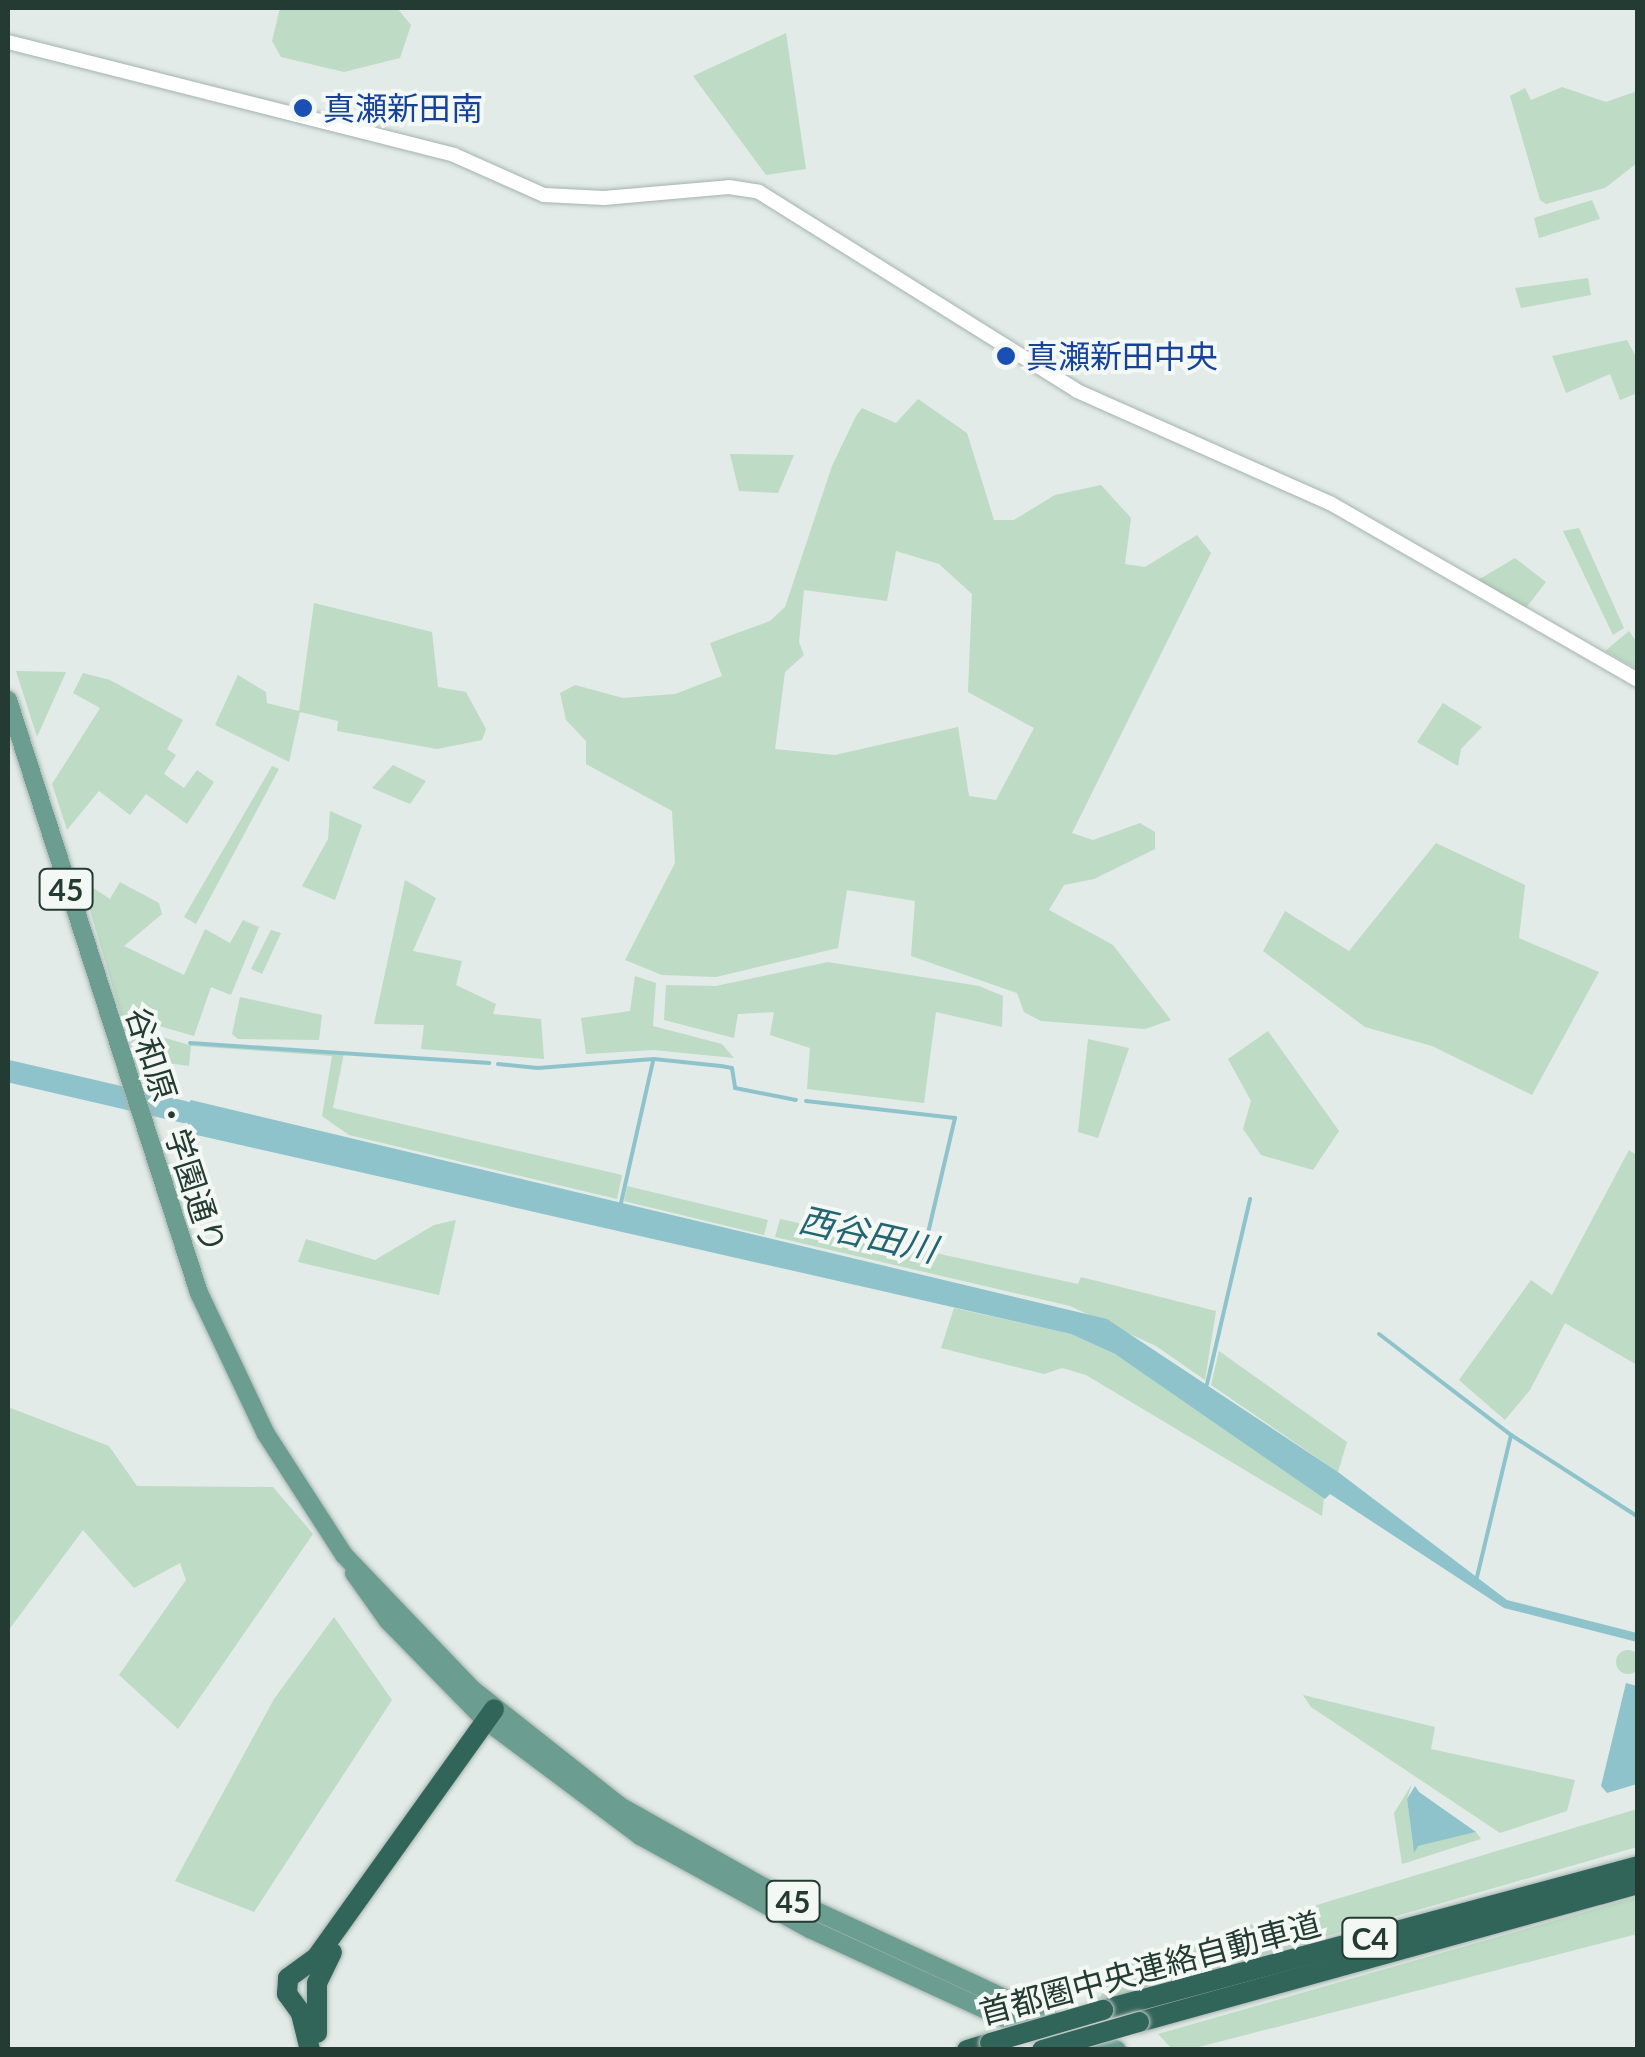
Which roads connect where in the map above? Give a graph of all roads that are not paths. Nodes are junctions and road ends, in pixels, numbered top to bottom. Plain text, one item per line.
1 (8, 42) edge
2 (1638, 680) edge
3 (8, 700) edge
4 (490, 1714) junction
5 (1638, 1866) edge
6 (374, 1879) junction
7 (1638, 1884) edge
8 (310, 2050) edge
9 (320, 2050) edge
10 (967, 2050) edge
11 (1042, 2050) edge
12 (1073, 2050) edge
13 (1117, 2050) edge

1 - 2 street
3 - 4 main road, 谷和原・学園通り / 45
4 - 6 highway
4 - 12 main road, 谷和原・学園通り / 45
4 - 13 main road, 谷和原・学園通り / 45
5 - 10 highway, 首都圏中央連絡自動車道 / C4, bridge
6 - 8 highway
6 - 9 highway
7 - 11 highway, 首都圏中央連絡自動車道 / C4, bridge

